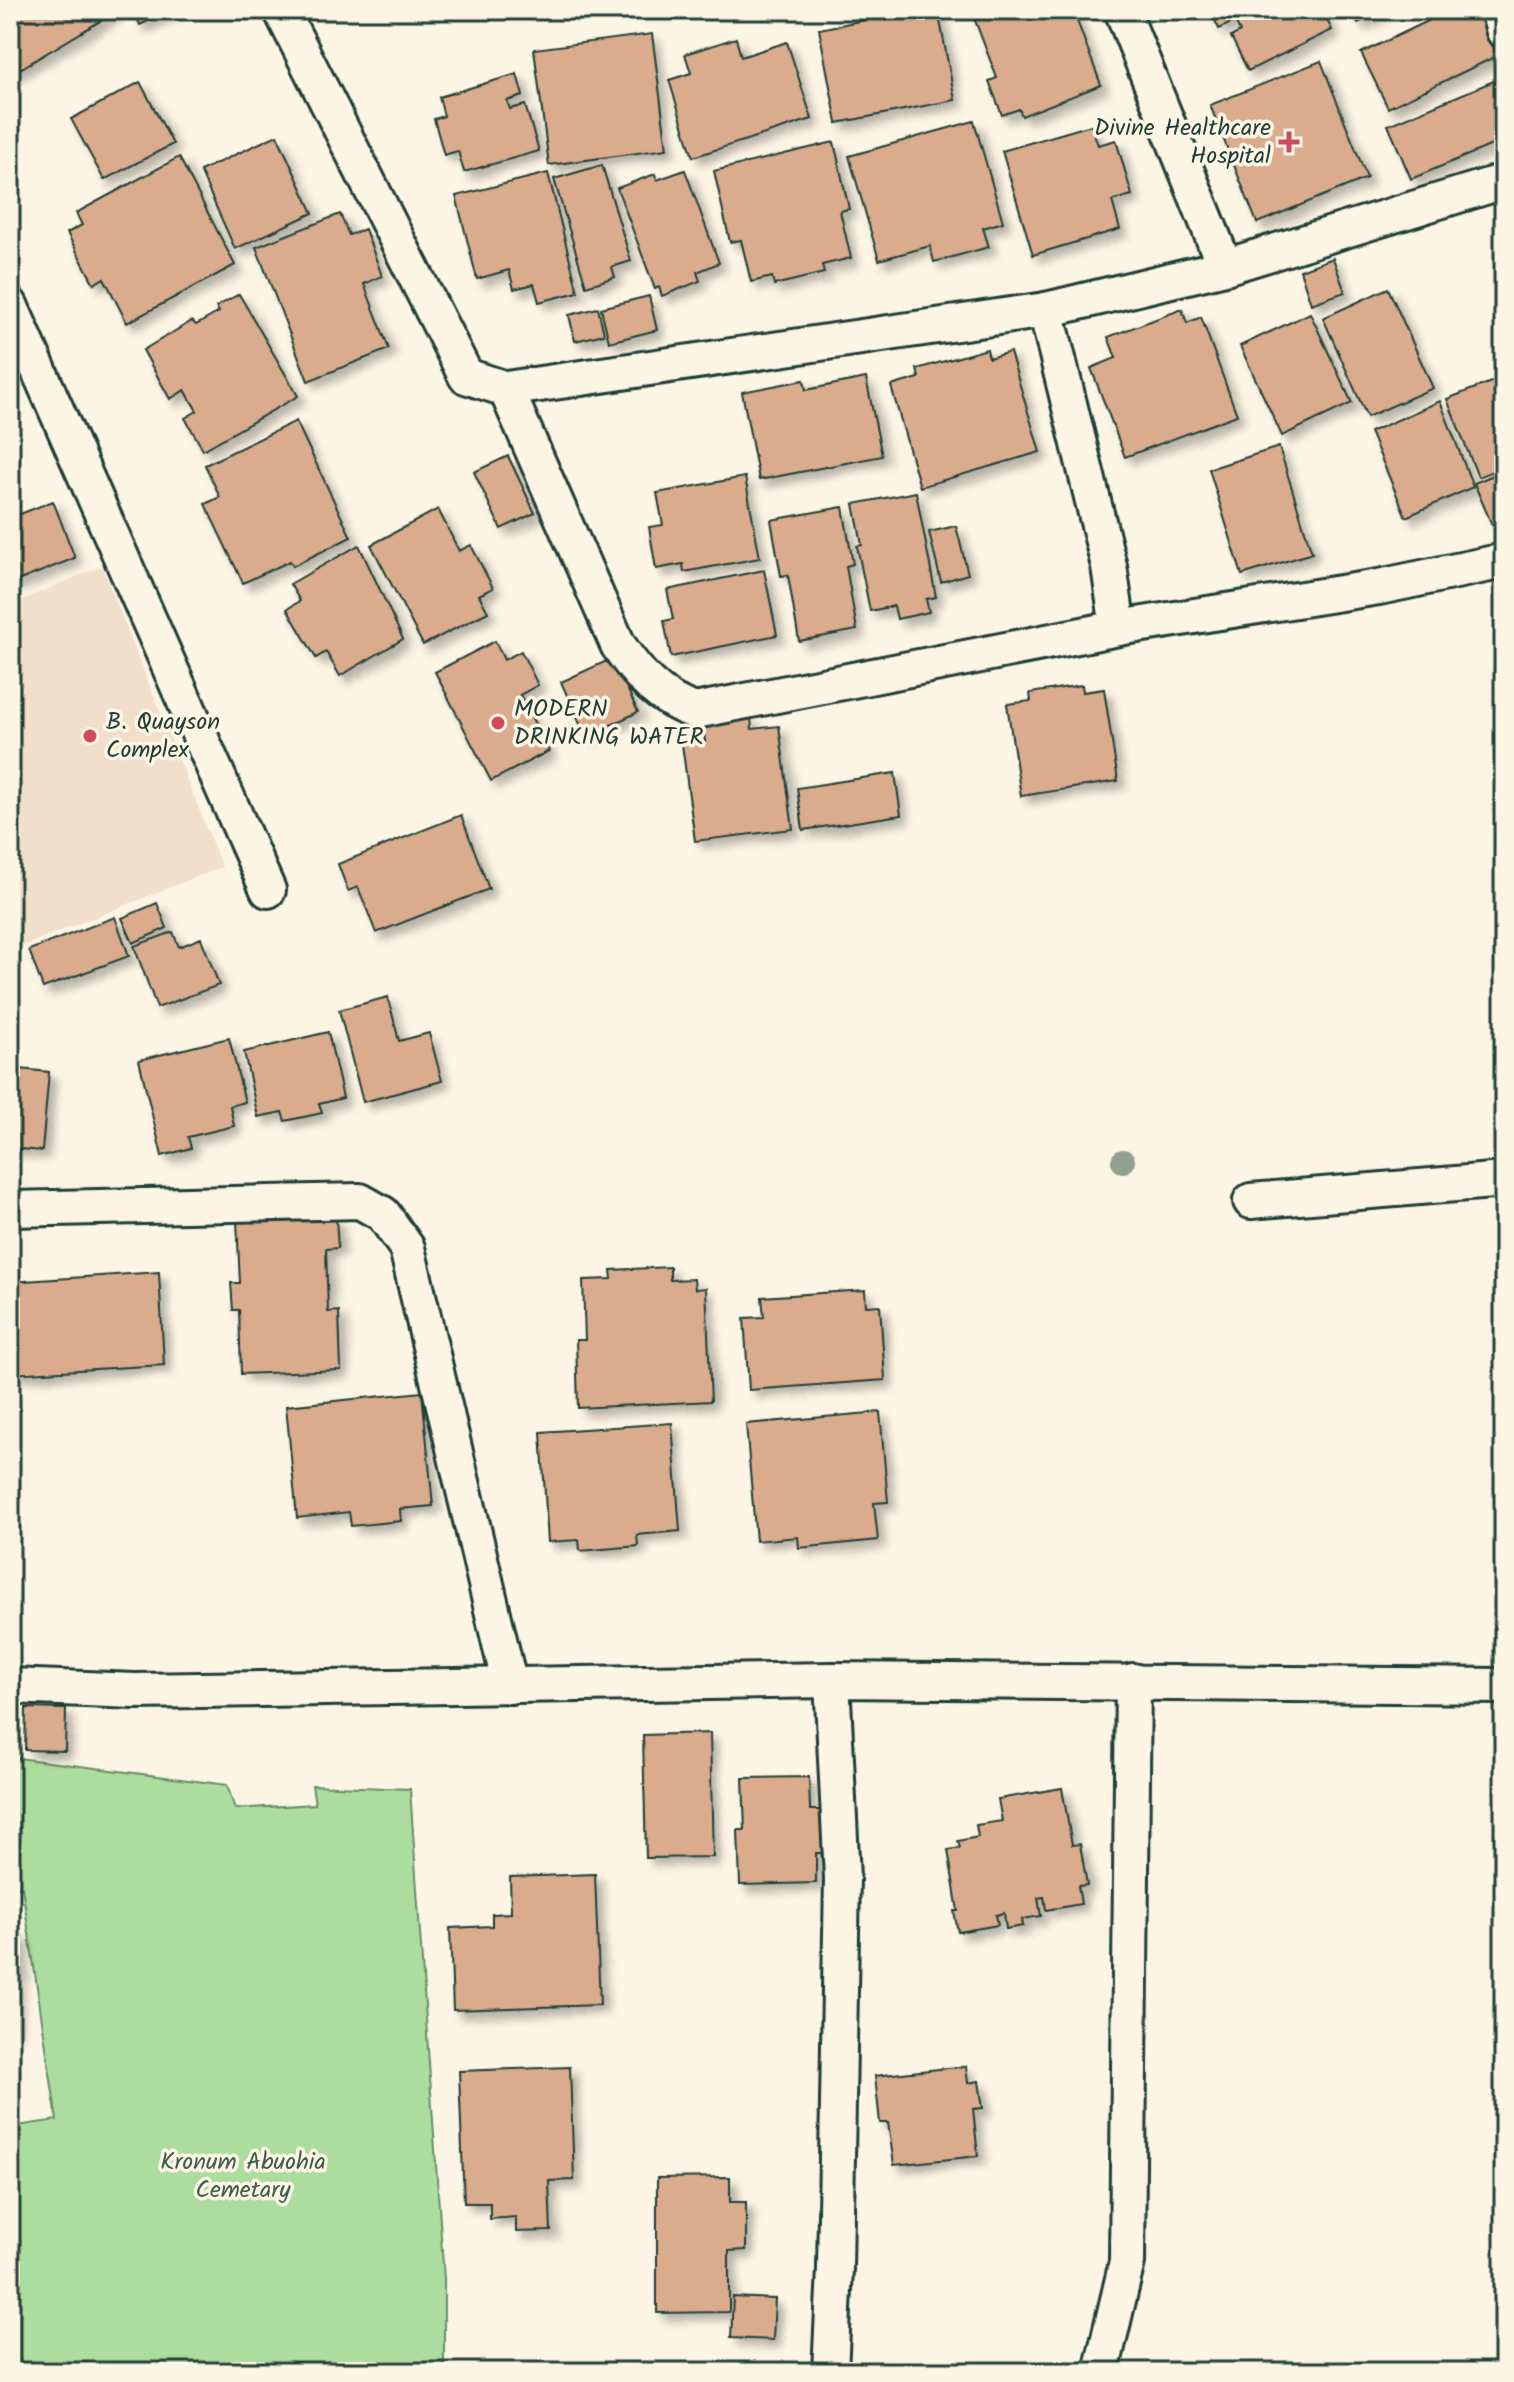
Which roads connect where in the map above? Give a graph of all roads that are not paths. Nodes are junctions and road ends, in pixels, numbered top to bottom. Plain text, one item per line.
1 (281, 10) edge
2 (1122, 10) edge
3 (1498, 10) edge
4 (1504, 31) edge
5 (1504, 181) edge
6 (1225, 267) junction
7 (10, 305) edge
8 (1046, 310) junction
9 (506, 389) junction
10 (1504, 561) edge
11 (1118, 628) junction
12 (268, 890) dead end
13 (1504, 1180) edge
14 (1251, 1201) dead end
15 (10, 1209) edge
16 (832, 1680) junction
17 (1133, 1681) junction
18 (10, 1686) edge
19 (510, 1686) junction
20 (1504, 1686) edge
21 (830, 2372) edge
22 (1101, 2372) edge

1 - 9 street
2 - 6 street
3 - 4 street
5 - 6 street
6 - 8 street
7 - 12 street
8 - 9 street
8 - 11 street
9 - 11 street
10 - 11 street
13 - 14 street
15 - 19 street
16 - 17 street
16 - 19 street
16 - 21 street
17 - 20 street
17 - 22 street
18 - 19 street

